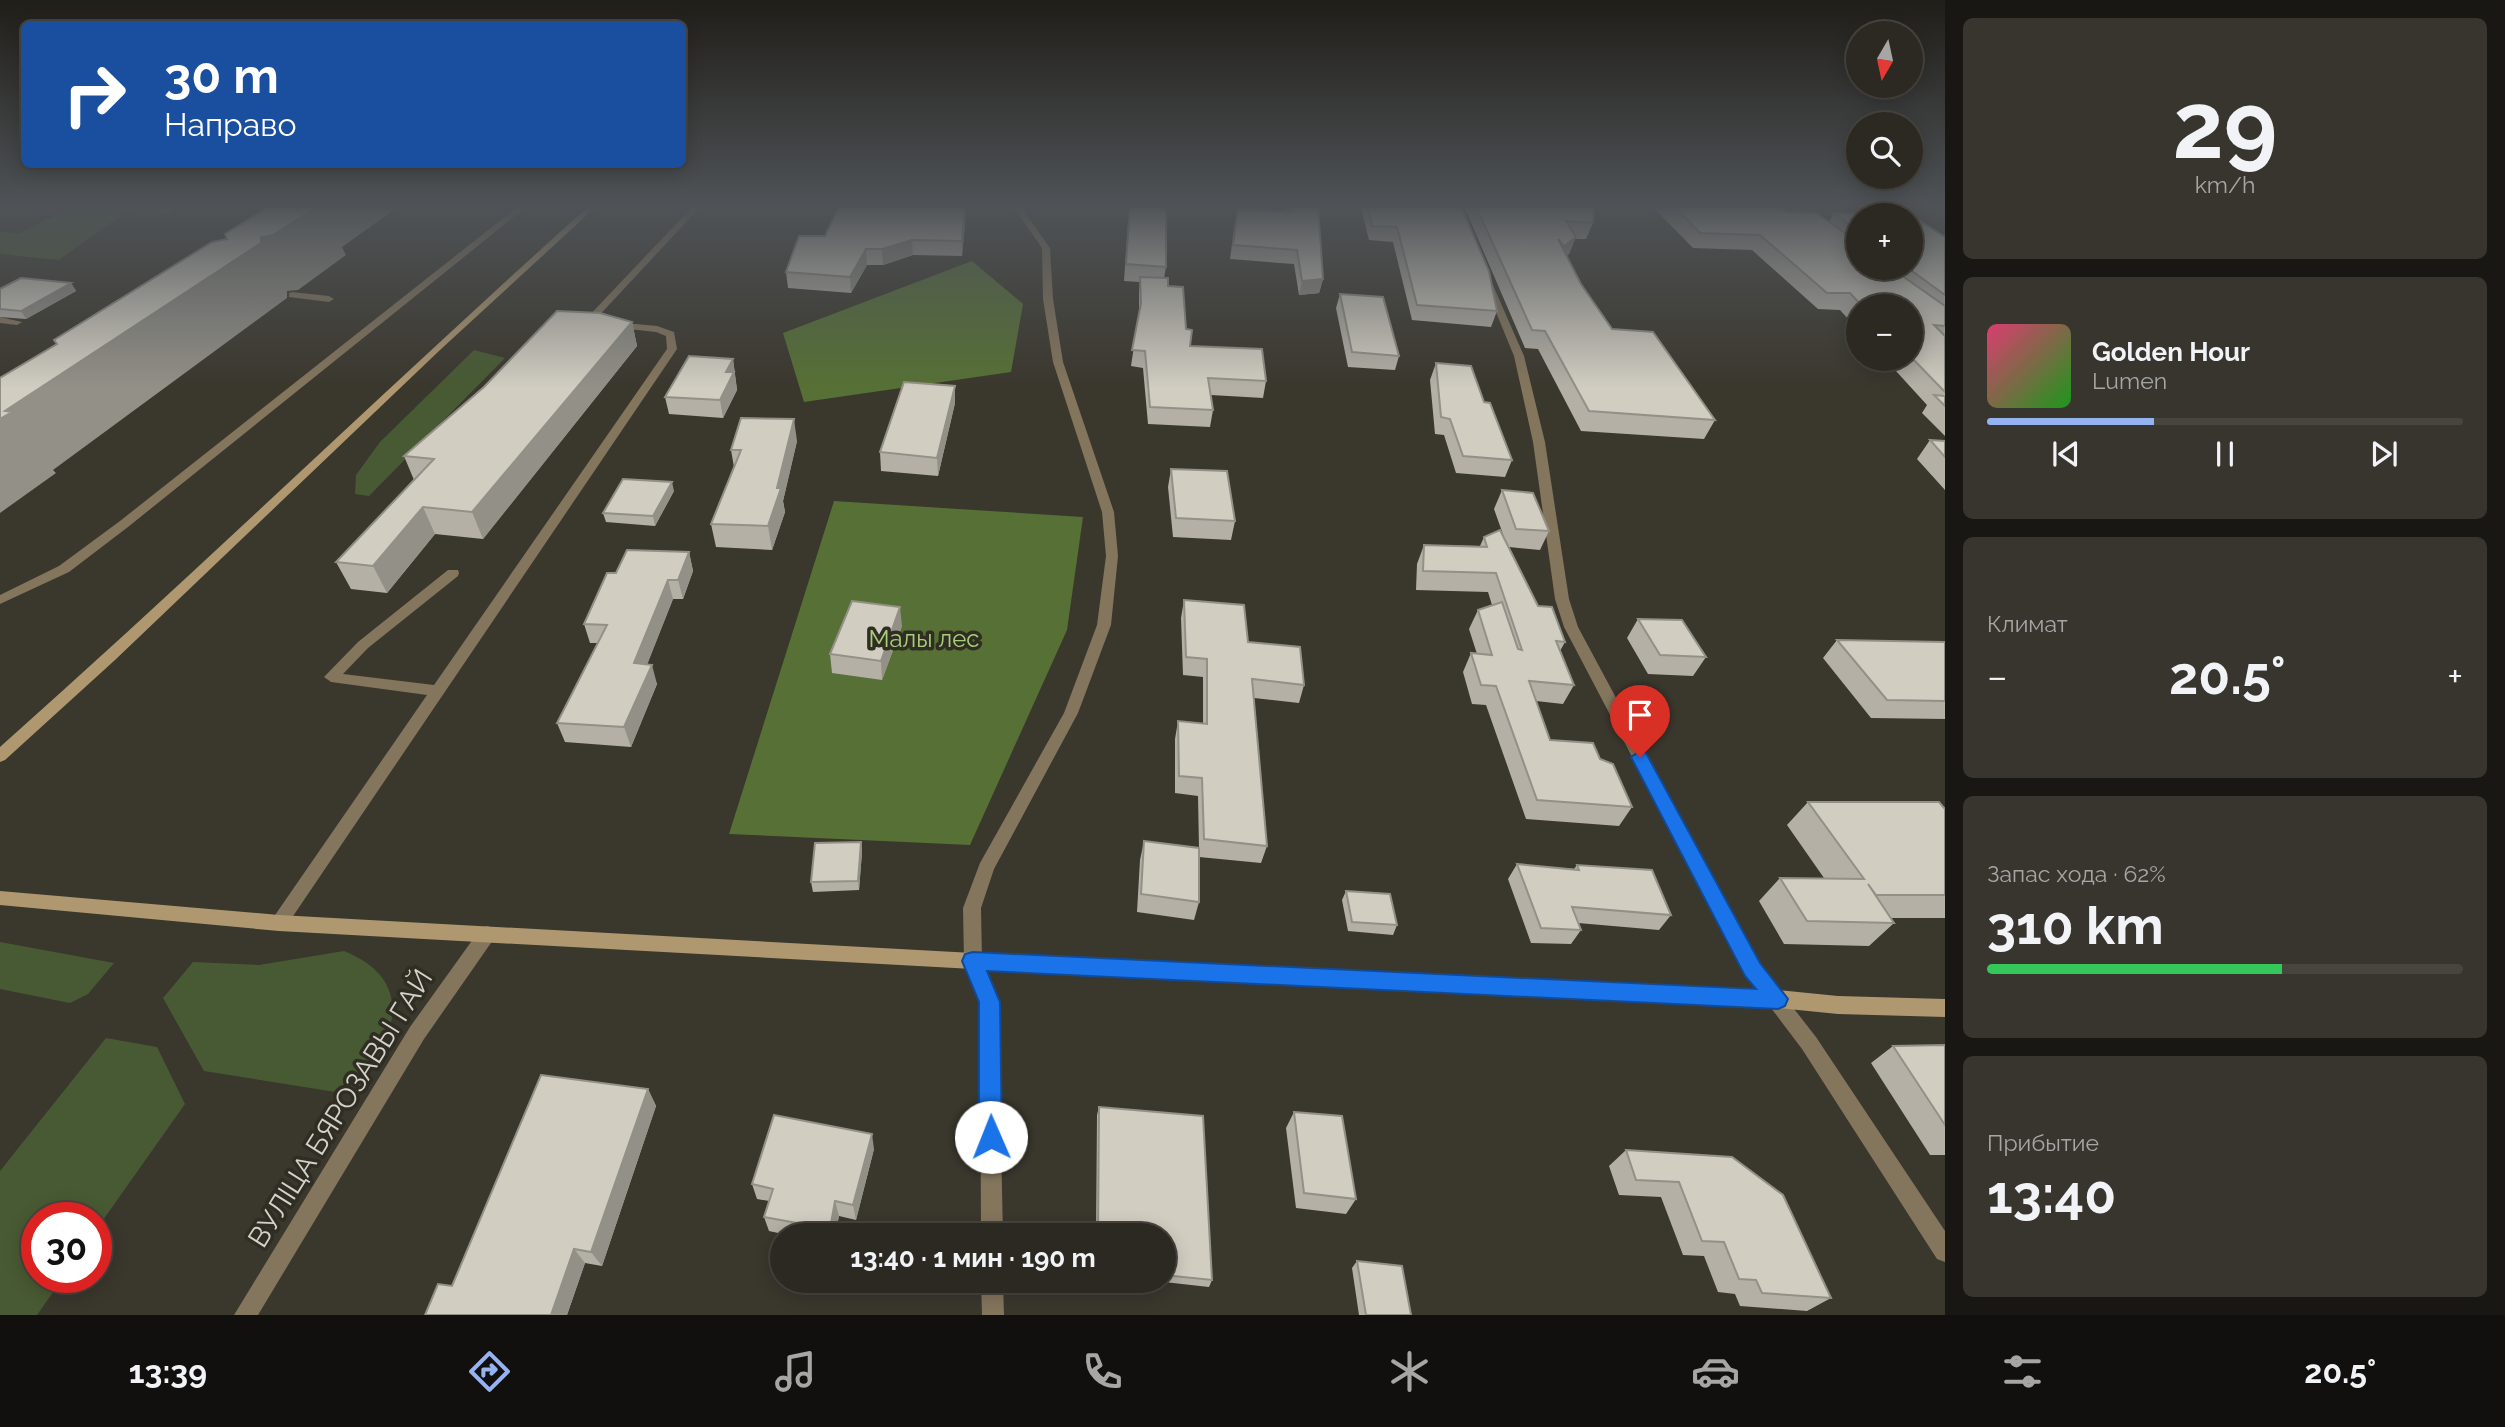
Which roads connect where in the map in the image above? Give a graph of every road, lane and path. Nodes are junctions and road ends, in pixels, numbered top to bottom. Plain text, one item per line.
1 (449, 265) edge
2 (529, 265) edge
3 (641, 265) edge
4 (1047, 265) edge
5 (1483, 272) edge
6 (292, 295) dead end
7 (329, 299) dead end
8 (0, 320) edge
9 (17, 322) edge
10 (453, 573) dead end
11 (0, 600) edge
12 (438, 691) junction
13 (0, 756) edge
14 (0, 898) edge
15 (279, 923) junction
16 (487, 934) junction
17 (973, 961) junction
18 (1778, 999) junction
19 (1945, 1007) edge
20 (992, 1223) edge
21 (1945, 1251) edge
22 (992, 1293) edge
23 (245, 1315) edge
24 (993, 1315) edge

1 - 11 street
2 - 13 main road
3 - 12 street
4 - 17 street
5 - 18 street
6 - 7 street
8 - 9 street
10 - 12 street
12 - 15 street
14 - 15 main road
15 - 16 main road
16 - 17 main road
16 - 23 street, ВУЛІЦА БЯРОЗАВЫ ГАЙ
17 - 18 main road
17 - 20 street
18 - 19 main road
18 - 21 street
22 - 24 street

